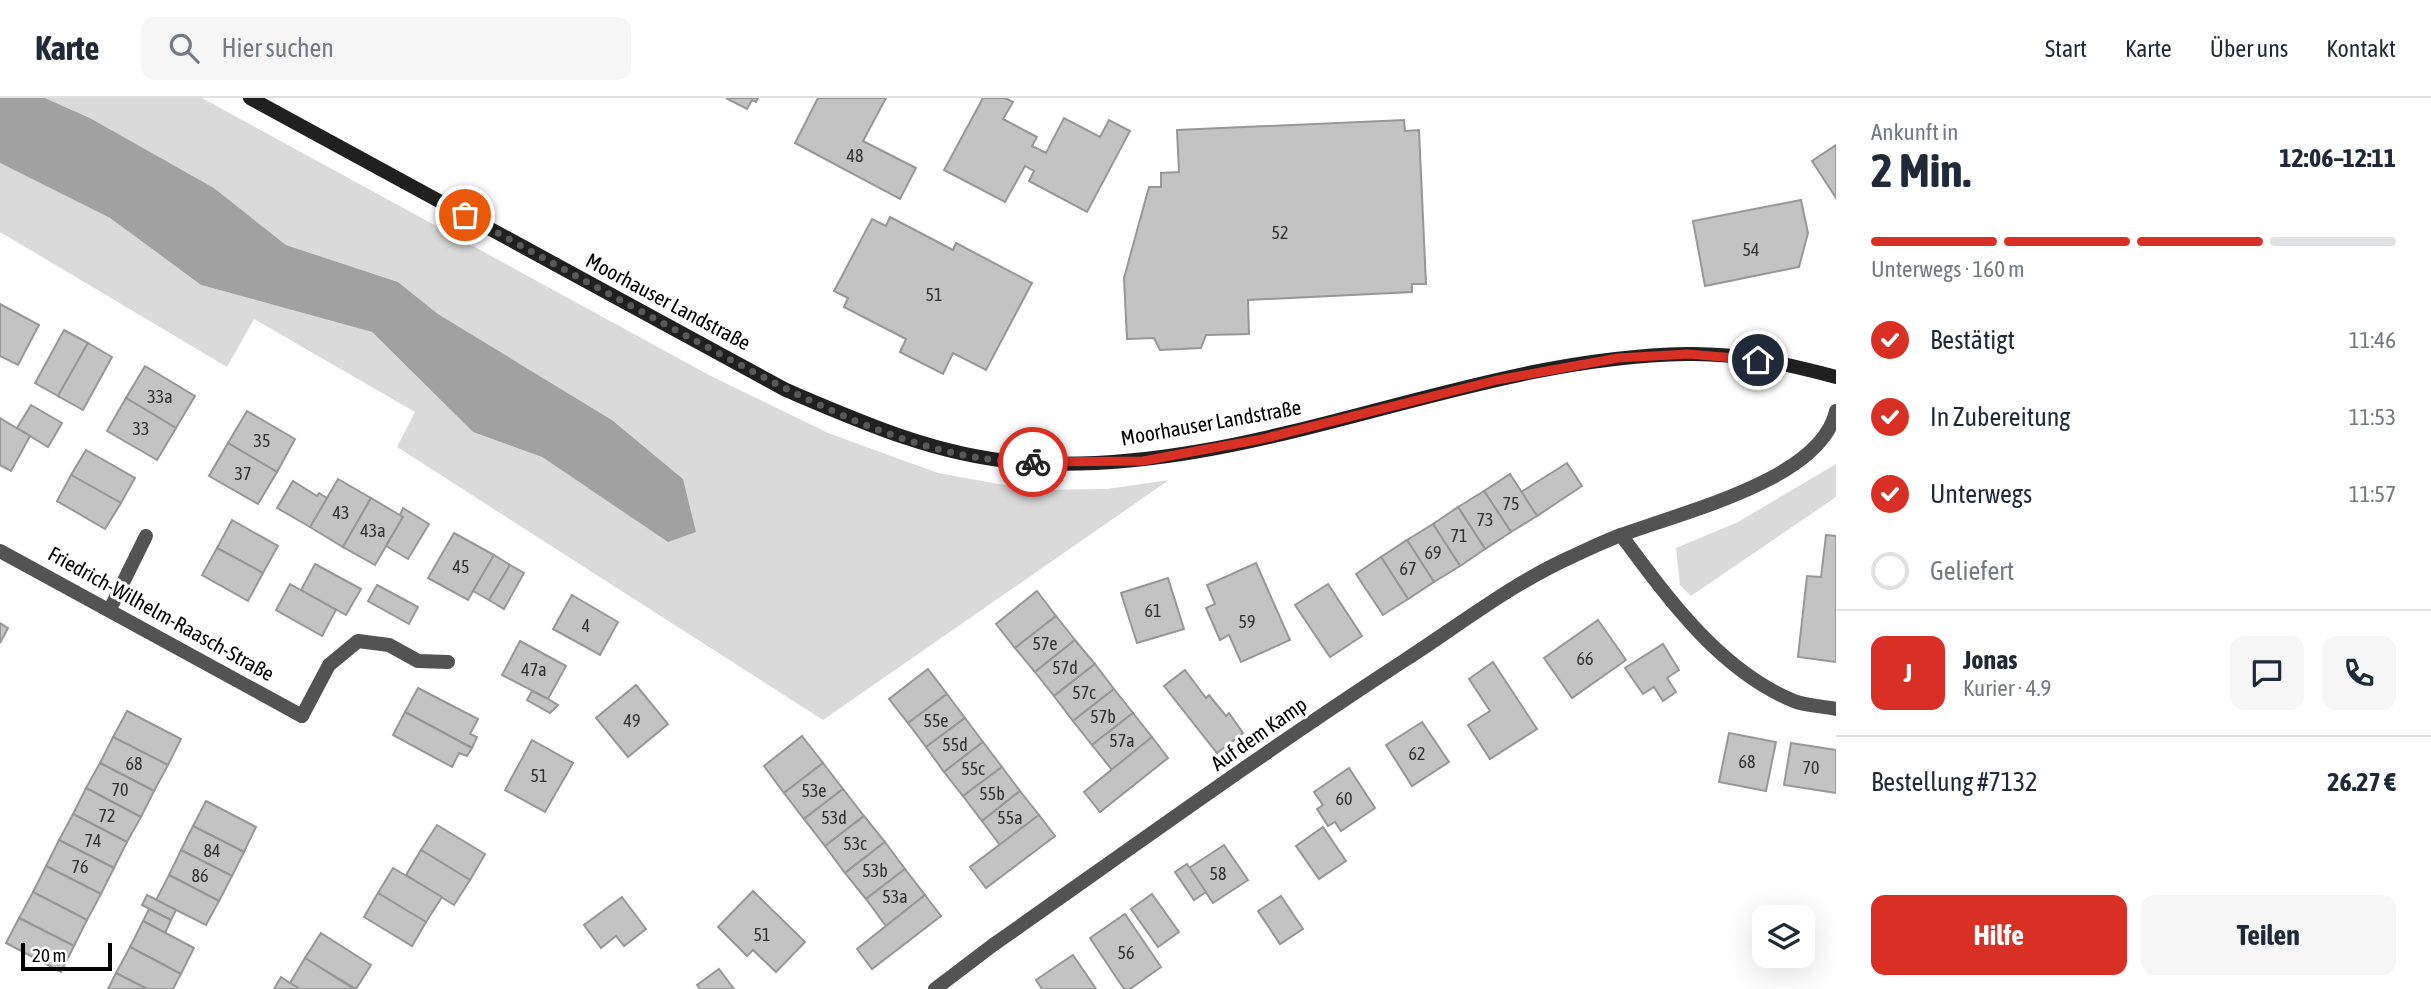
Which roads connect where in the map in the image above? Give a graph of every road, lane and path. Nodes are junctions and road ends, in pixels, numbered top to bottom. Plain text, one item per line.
1 (250, 98) edge
2 (1836, 377) edge
3 (1836, 411) edge
4 (1621, 535) junction
5 (146, 536) dead end
6 (0, 551) edge
7 (110, 609) junction
8 (448, 662) dead end
9 (1836, 709) edge
10 (935, 989) edge

1 - 2 street, Moorhauser Landstraße
3 - 4 street, Auf dem Kamp
4 - 9 street
4 - 10 street, Auf dem Kamp
5 - 7 street
6 - 7 street, Friedrich-Wilhelm-Raasch-Straße
7 - 8 street, Friedrich-Wilhelm-Raasch-Straße

